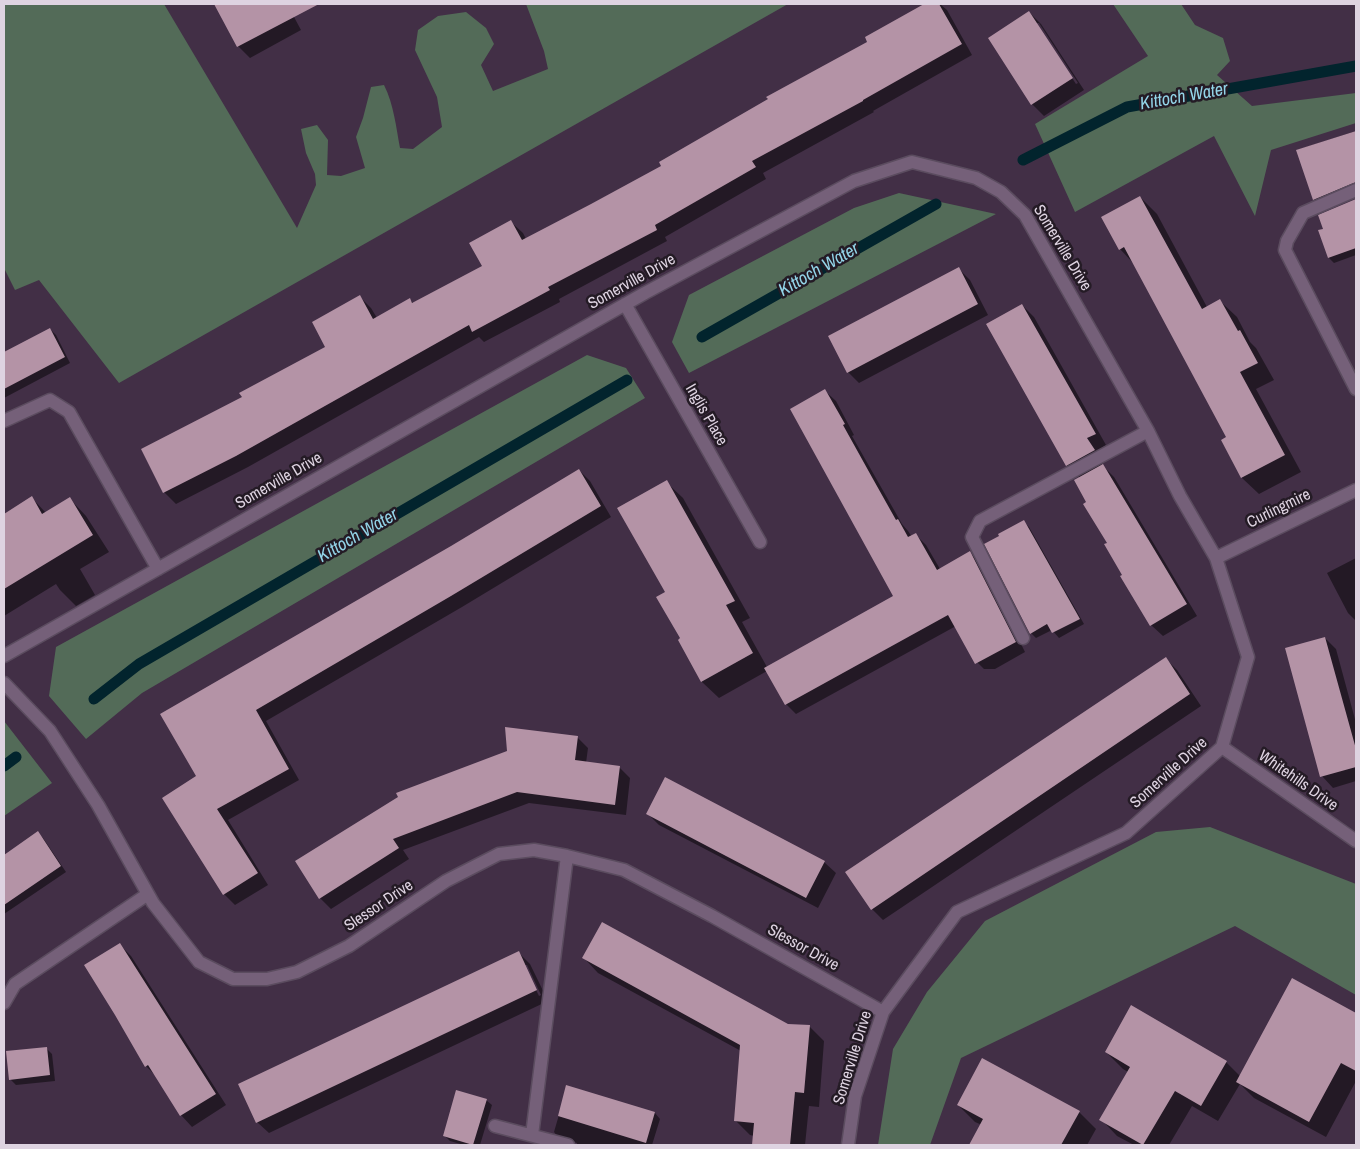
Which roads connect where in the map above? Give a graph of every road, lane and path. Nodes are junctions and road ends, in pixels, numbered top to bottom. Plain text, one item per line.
1 (1356, 190) edge
2 (625, 304) junction
3 (1356, 389) edge
4 (4, 422) edge
5 (1148, 432) junction
6 (1356, 490) edge
7 (760, 542) dead end
8 (1216, 558) junction
9 (158, 569) junction
10 (1023, 638) dead end
11 (4, 656) edge
12 (4, 683) edge
13 (1222, 747) junction
14 (1356, 841) edge
15 (567, 856) junction
16 (148, 894) junction
17 (4, 1003) edge
18 (883, 1012) junction
19 (495, 1126) dead end
20 (532, 1135) junction
21 (568, 1145) edge
22 (848, 1145) edge

1 - 3 street
2 - 5 street, Somerville Drive
2 - 7 street, Inglis Place
2 - 9 street, Somerville Drive
4 - 9 street
5 - 8 street, Somerville Drive
5 - 10 street
6 - 8 street, Curlingmire
8 - 13 street, Somerville Drive
9 - 11 street, Somerville Drive
12 - 16 street, Slessor Drive
13 - 14 street, Whitehills Drive
13 - 18 street, Somerville Drive
15 - 16 street, Slessor Drive
15 - 18 street, Slessor Drive
15 - 20 street
16 - 17 street
18 - 22 street, Somerville Drive
19 - 20 street
20 - 21 street

